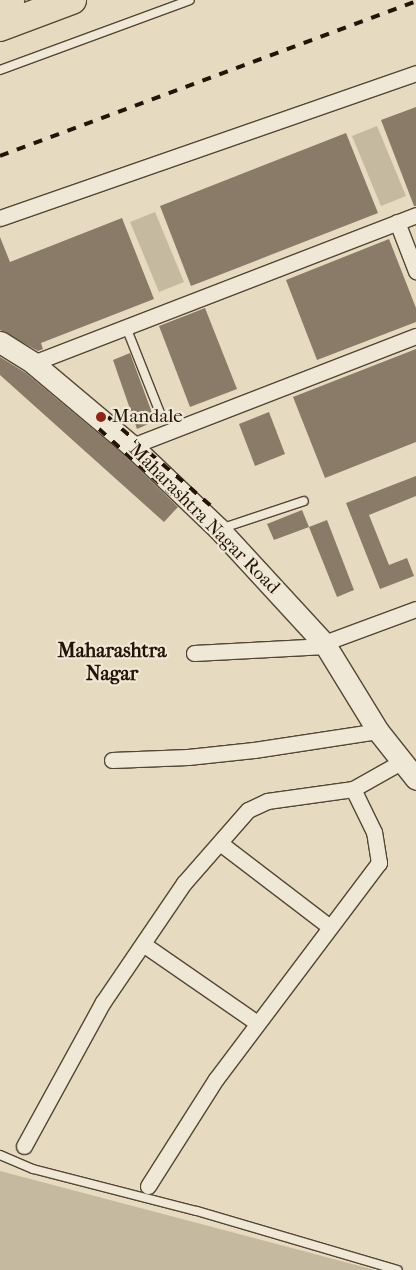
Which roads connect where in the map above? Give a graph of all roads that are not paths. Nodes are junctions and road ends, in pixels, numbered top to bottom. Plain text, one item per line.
1 (10, 0) edge
2 (72, 0) edge
3 (190, 0) edge
4 (0, 4) edge
5 (0, 27) edge
6 (0, 70) edge
7 (416, 73) edge
8 (416, 215) edge
9 (0, 218) edge
10 (397, 222) junction
11 (416, 271) edge
12 (126, 327) junction
13 (416, 336) edge
14 (0, 342) edge
15 (33, 363) junction
16 (160, 413) dead end
17 (132, 446) junction
18 (304, 501) dead end
19 (220, 529) junction
20 (416, 608) edge
21 (325, 645) junction
22 (194, 653) dead end
23 (378, 731) junction
24 (112, 760) dead end
25 (401, 762) junction
26 (416, 778) edge
27 (353, 789) junction
28 (220, 843) junction
29 (330, 927) junction
30 (143, 944) junction
31 (257, 1023) junction
32 (24, 1146) dead end
33 (0, 1155) edge
34 (148, 1186) dead end
35 (397, 1270) edge

1 - 4 highway
2 - 5 highway
3 - 6 lane
7 - 9 street
8 - 10 street
10 - 11 street
10 - 12 street
12 - 15 street
12 - 16 lane
13 - 17 street
14 - 15 street, Maharashtra Nagar Road
15 - 17 street, Maharashtra Nagar Road
17 - 19 street, Maharashtra Nagar Road
18 - 19 lane
19 - 21 street, Maharashtra Nagar Road
20 - 21 street
21 - 22 street
21 - 23 street, Maharashtra Nagar Road
23 - 24 street
23 - 25 street, Maharashtra Nagar Road
25 - 26 street, Maharashtra Nagar Road
25 - 27 street
27 - 28 street
27 - 29 street
28 - 29 street
28 - 30 street
29 - 31 street
30 - 31 street
30 - 32 street
31 - 34 street
33 - 35 lane

